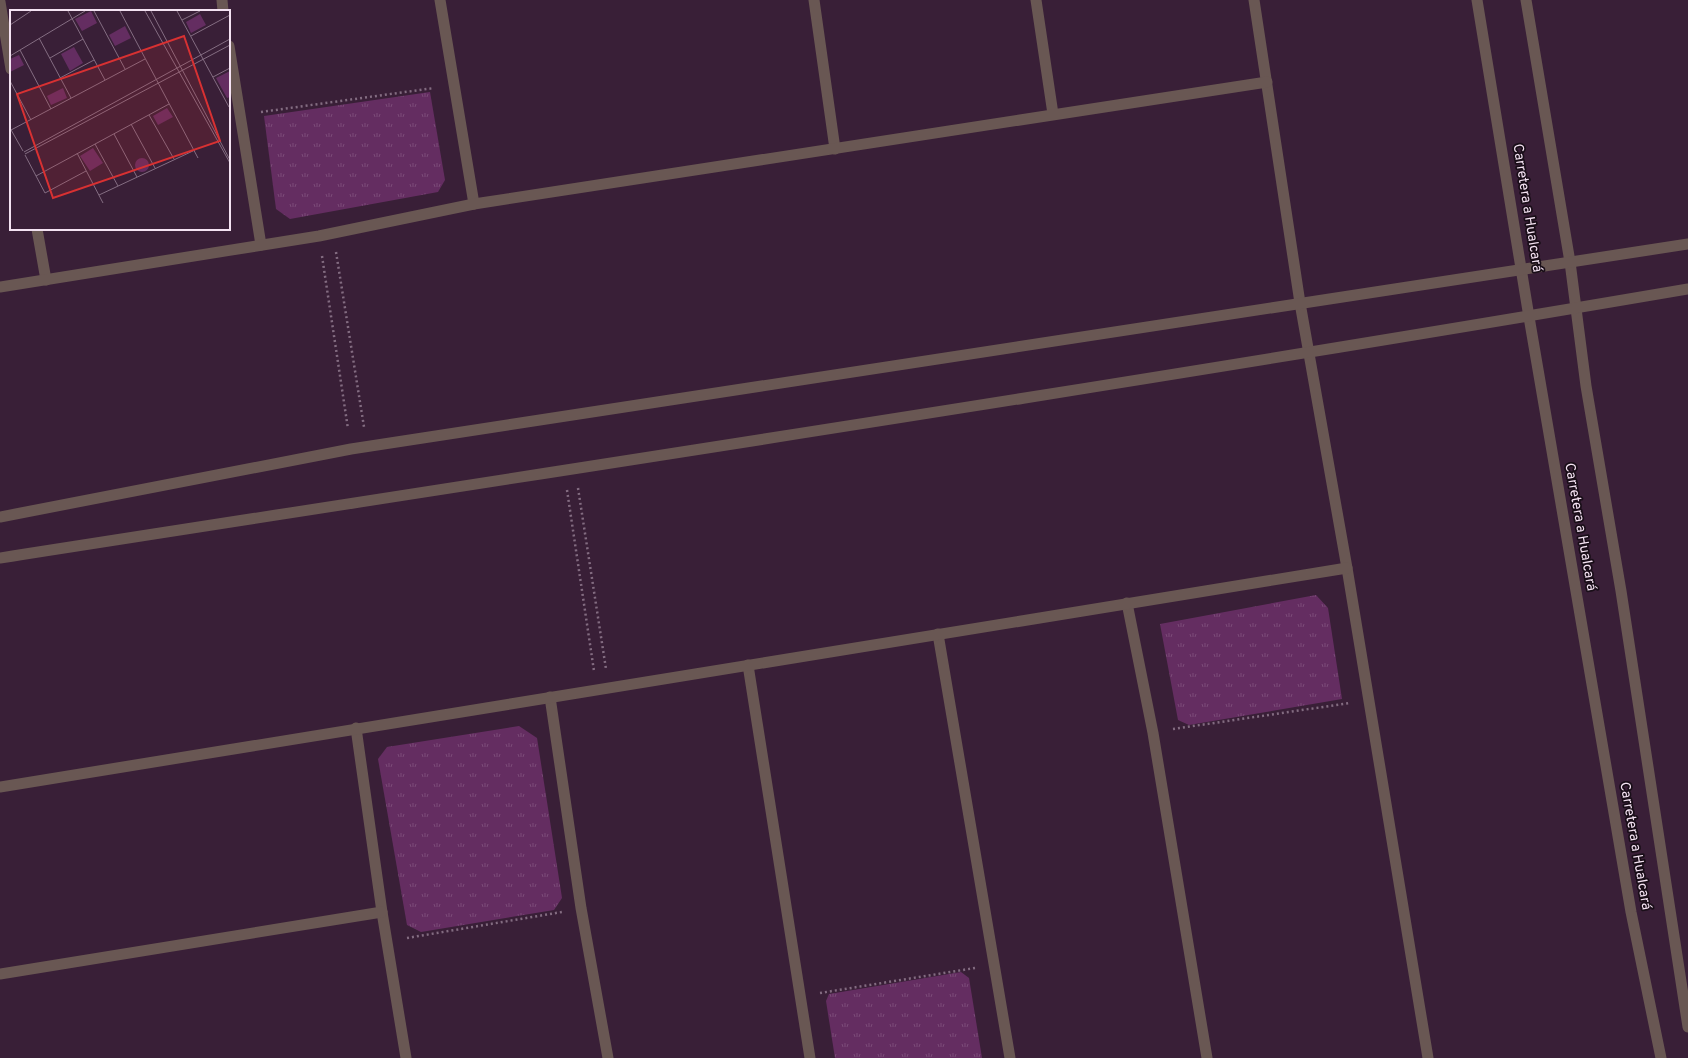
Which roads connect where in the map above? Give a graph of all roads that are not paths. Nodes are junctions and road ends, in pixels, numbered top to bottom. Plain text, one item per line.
1 (222, 0) edge
2 (440, 0) edge
3 (814, 0) edge
4 (1036, 0) edge
5 (1254, 0) edge
6 (1477, 0) edge
7 (1526, 0) edge
8 (0, 2) edge
9 (223, 10) edge
10 (230, 52) edge
11 (10, 63) edge
12 (1267, 82) junction
13 (1053, 114) junction
14 (835, 149) junction
15 (474, 204) junction
16 (38, 230) edge
17 (1688, 244) edge
18 (261, 246) junction
19 (1570, 262) junction
20 (1522, 270) junction
21 (46, 280) junction
22 (0, 287) edge
23 (1688, 289) edge
24 (1300, 303) junction
25 (1577, 308) junction
26 (1529, 317) junction
27 (1310, 352) junction
28 (0, 517) edge
29 (0, 558) edge
30 (1347, 568) junction
31 (1127, 603) junction
32 (938, 634) junction
33 (748, 665) junction
34 (550, 697) junction
35 (356, 728) junction
36 (0, 788) edge
37 (382, 912) junction
38 (0, 974) edge
39 (1688, 1027) edge
40 (406, 1058) edge
41 (608, 1058) edge
42 (810, 1058) edge
43 (1010, 1058) edge
44 (1207, 1058) edge
45 (1428, 1058) edge
46 (1661, 1058) edge

1 - 9 street
2 - 15 street
3 - 14 street
4 - 13 street
5 - 12 street
6 - 20 street, Carretera a Hualcará
7 - 19 street
8 - 11 street
10 - 18 street
12 - 13 street
12 - 24 street
13 - 14 street
14 - 15 street
15 - 18 street
16 - 21 street
17 - 19 street
18 - 21 street
19 - 20 street
19 - 25 street
20 - 24 street
20 - 26 street, Carretera a Hualcará
21 - 22 street
23 - 25 street
24 - 27 street
24 - 28 street
25 - 26 street
25 - 39 street
26 - 27 street
26 - 46 street, Carretera a Hualcará
27 - 29 street
27 - 30 street
30 - 31 street
30 - 45 street
31 - 32 street
31 - 44 street
32 - 33 street
32 - 43 street
33 - 34 street
33 - 42 street
34 - 35 street
34 - 41 street
35 - 36 street
35 - 37 street
37 - 38 street
37 - 40 street

